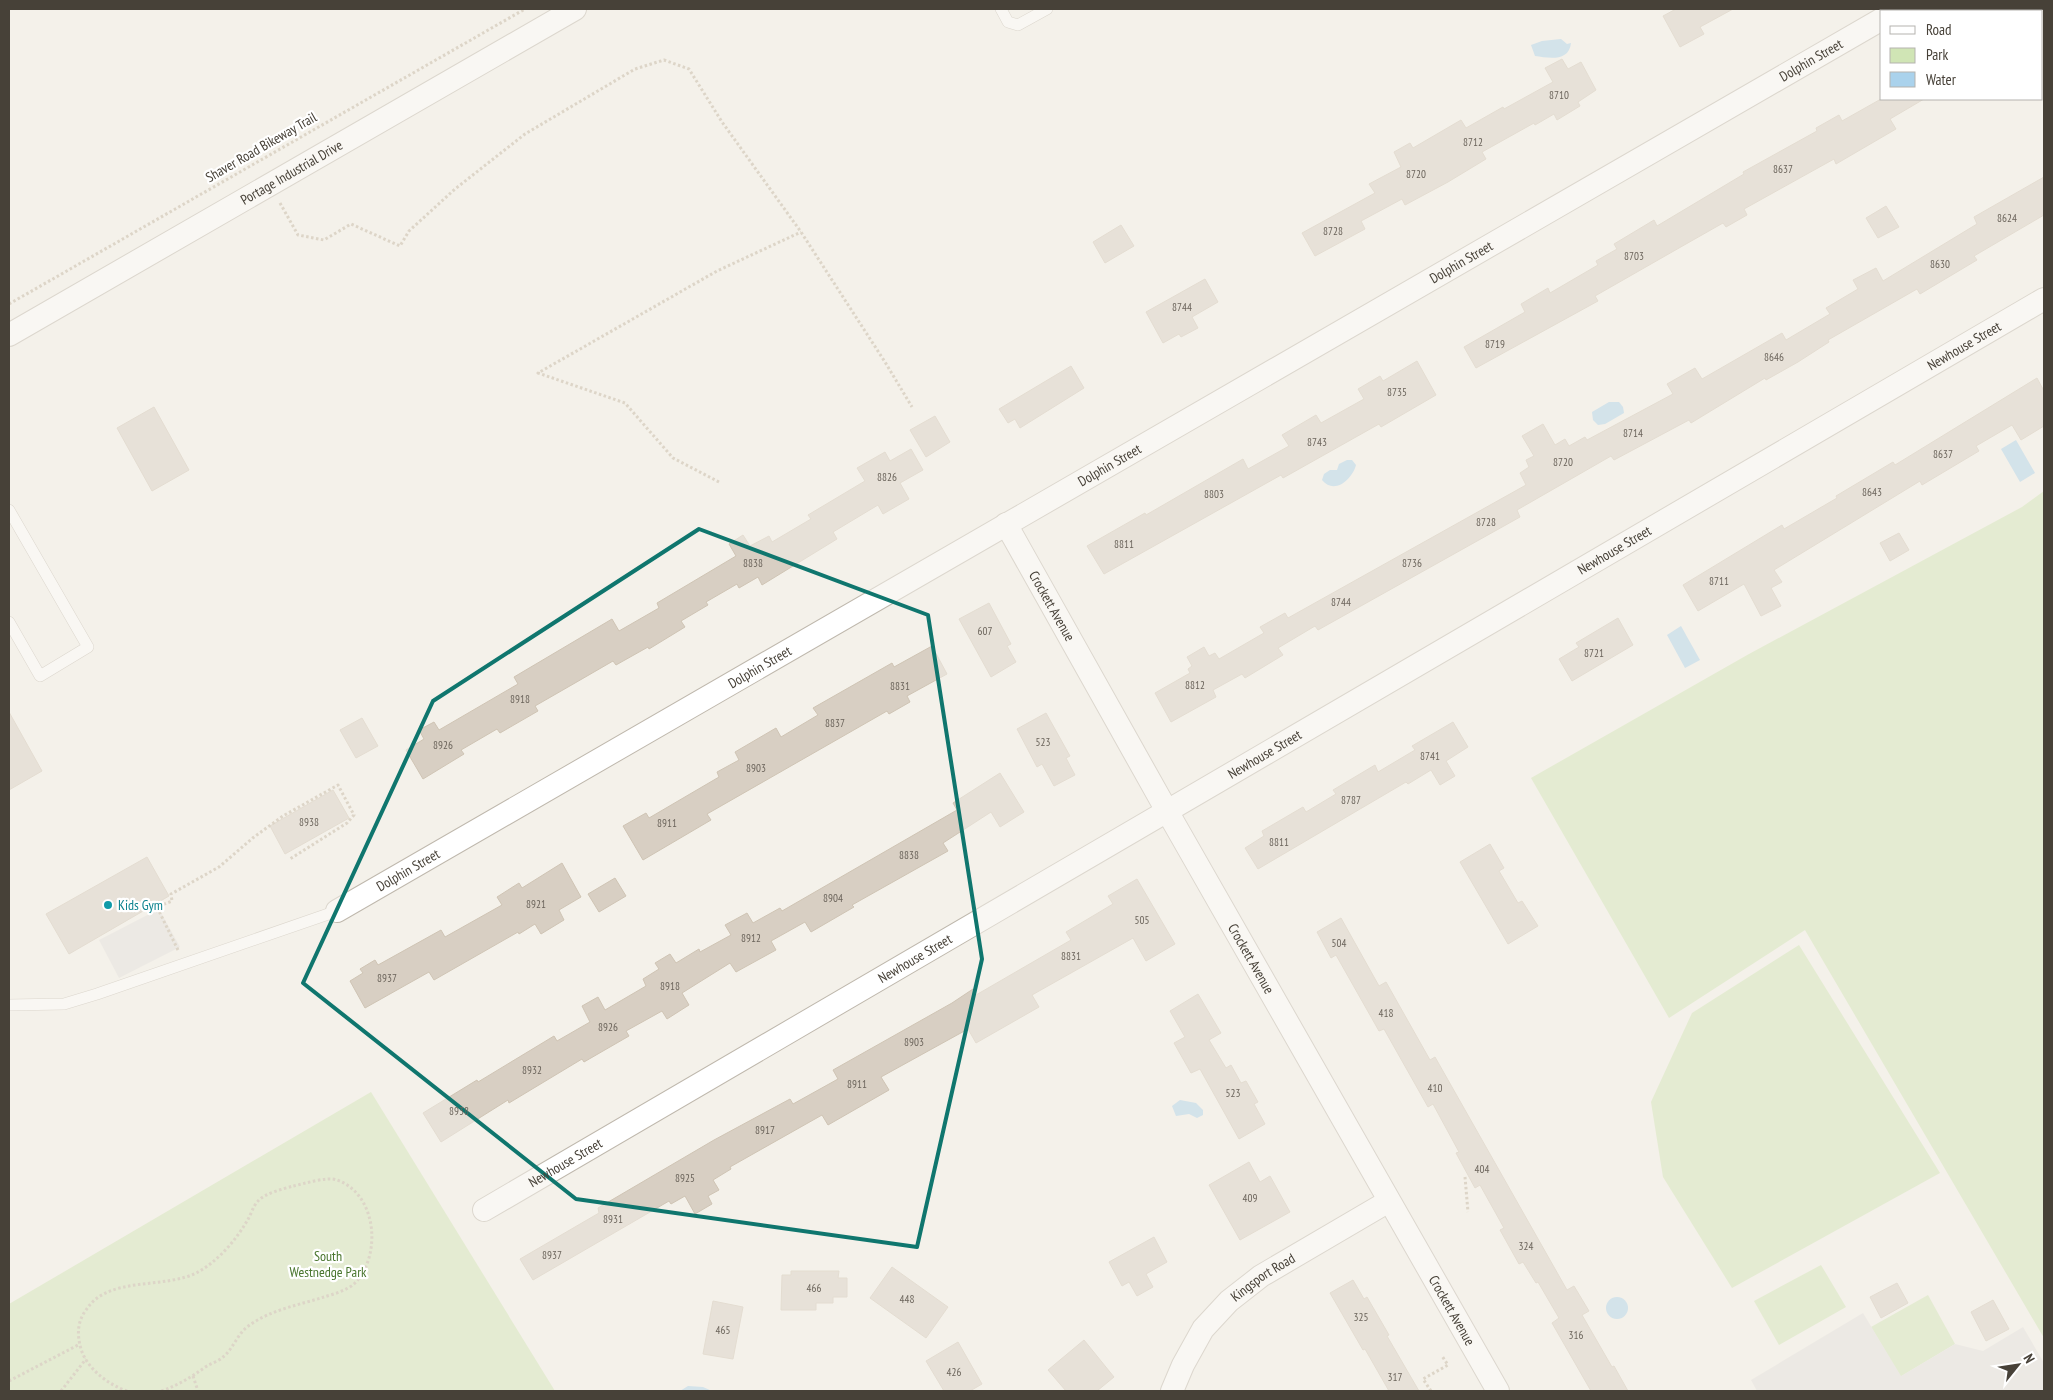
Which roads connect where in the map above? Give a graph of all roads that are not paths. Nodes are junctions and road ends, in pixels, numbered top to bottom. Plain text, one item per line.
1 (575, 9) edge
2 (1001, 9) edge
3 (1047, 9) edge
4 (1880, 20) edge
5 (2044, 299) edge
6 (9, 335) edge
7 (9, 510) edge
8 (1006, 524) junction
9 (9, 622) edge
10 (1167, 811) junction
11 (337, 911) joint
12 (9, 1005) edge
13 (1389, 1201) junction
14 (484, 1210) dead end
15 (1172, 1391) edge
16 (1498, 1391) edge

1 - 6 street, Portage Industrial Drive
2 - 3 lane
4 - 8 street, Dolphin Street
5 - 10 street, Newhouse Street
7 - 9 lane
8 - 10 street, Crockett Avenue
8 - 11 street, Dolphin Street
10 - 13 street, Crockett Avenue
10 - 14 street, Newhouse Street
11 - 12 lane
13 - 15 street, Kingsport Road
13 - 16 street, Crockett Avenue

